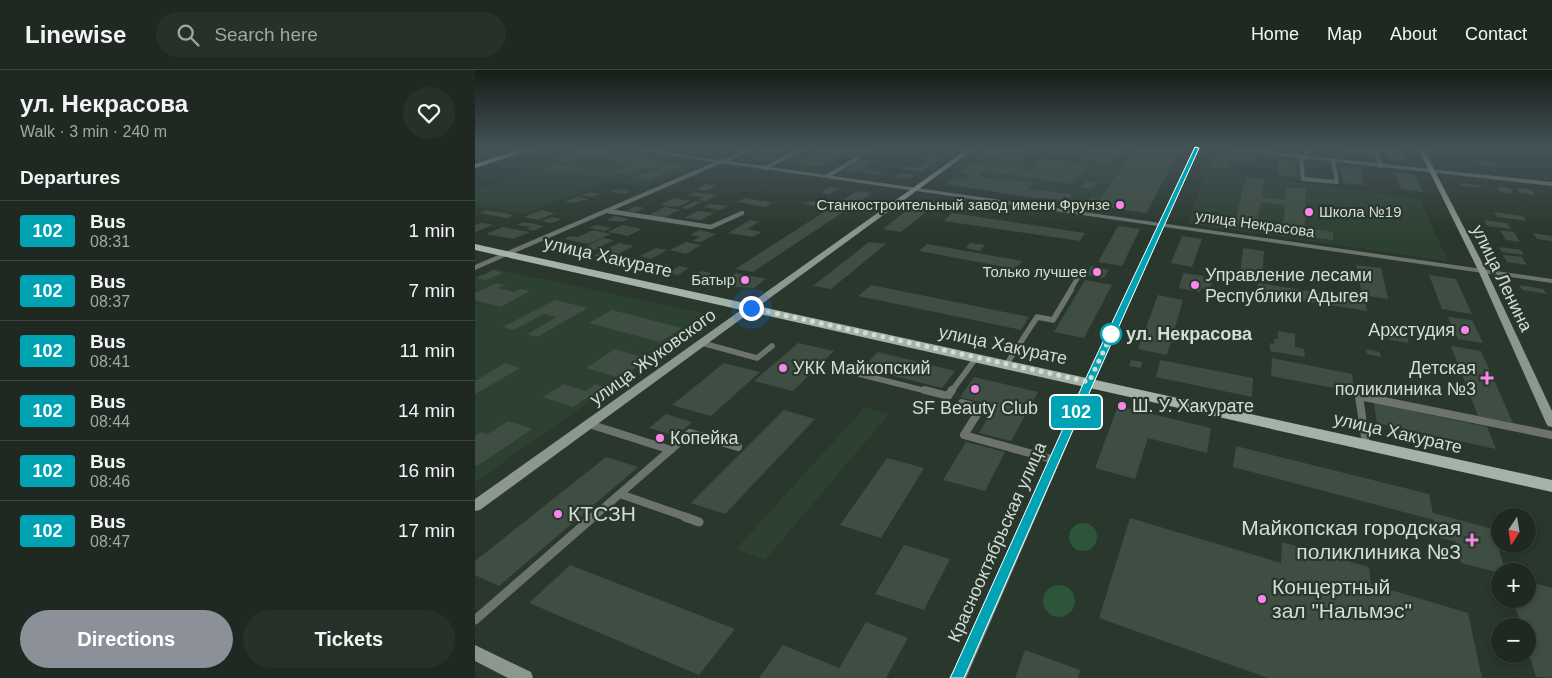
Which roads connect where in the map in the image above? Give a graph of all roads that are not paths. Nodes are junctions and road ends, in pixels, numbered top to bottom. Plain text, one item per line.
1 (688, 176) edge
2 (830, 176) edge
3 (934, 176) edge
4 (1184, 176) edge
5 (1303, 176) edge
6 (1336, 176) edge
7 (1434, 176) edge
8 (1481, 176) edge
9 (1552, 184) edge
10 (916, 189) junction
11 (608, 210) junction
12 (742, 213) dead end
13 (1162, 224) junction
14 (475, 247) edge
15 (508, 254) junction
16 (475, 268) edge
17 (1482, 270) junction
18 (1077, 279) dead end
19 (1552, 281) edge
20 (751, 308) junction
21 (702, 343) junction
22 (772, 346) dead end
23 (976, 358) junction
24 (1007, 365) junction
25 (859, 374) dead end
26 (1089, 382) junction
27 (962, 403) dead end
28 (1552, 423) edge
29 (589, 424) junction
30 (1552, 435) edge
31 (1366, 444) junction
32 (738, 447) dead end
33 (671, 450) junction
34 (1055, 460) junction
35 (1552, 486) edge
36 (620, 494) junction
37 (475, 506) edge
38 (699, 522) dead end
39 (475, 620) edge
40 (475, 652) edge
41 (525, 678) edge
42 (958, 678) edge

1 - 11 street
2 - 10 street, улица Некрасова
3 - 10 street, улица Жуковского
4 - 13 street, Краснооктябрьская улица
5 - 6 lane
7 - 17 street, улица Ленина
8 - 9 street
10 - 13 street, улица Некрасова
10 - 20 street, улица Жуковского
11 - 12 lane
11 - 15 street
13 - 17 street, улица Некрасова
13 - 26 street, Краснооктябрьская улица
14 - 15 main road, улица Хакурате
15 - 16 street
15 - 20 main road, улица Хакурате
17 - 19 street, улица Некрасова
17 - 28 street, улица Ленина
18 - 24 lane
20 - 21 street, улица Жуковского
20 - 23 main road, улица Хакурате
21 - 22 lane
21 - 29 street, улица Жуковского
23 - 24 main road, улица Хакурате
23 - 25 lane
24 - 26 main road, улица Хакурате
26 - 31 main road, улица Хакурате
26 - 34 street, Краснооктябрьская улица
27 - 34 lane
29 - 33 lane
29 - 37 street, улица Жуковского
30 - 31 lane
31 - 35 main road, улица Хакурате
32 - 33 lane
33 - 36 lane
34 - 42 street, Краснооктябрьская улица
36 - 38 lane
36 - 39 lane
40 - 41 street

